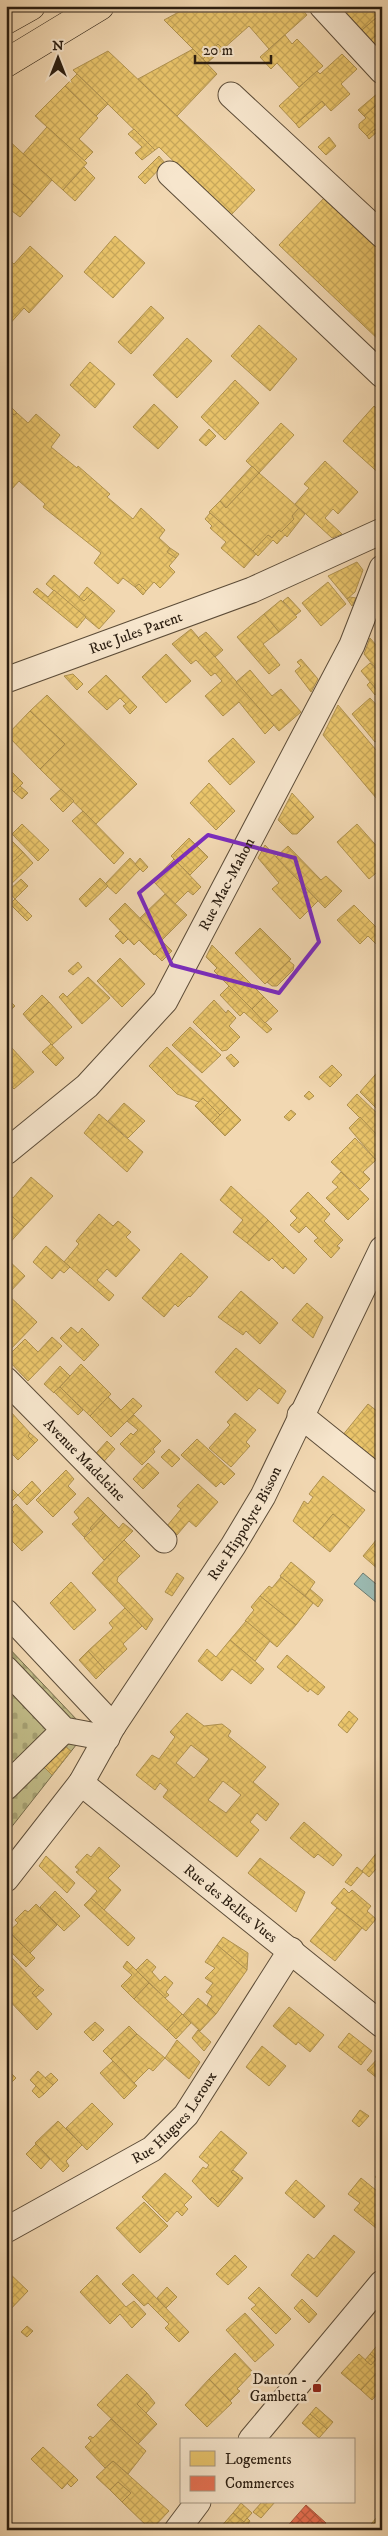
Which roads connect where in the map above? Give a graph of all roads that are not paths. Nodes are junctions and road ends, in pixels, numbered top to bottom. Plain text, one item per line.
1 (30, 6) edge
2 (100, 6) edge
3 (322, 6) edge
4 (6, 20) edge
5 (6, 63) edge
6 (382, 71) edge
7 (232, 96) dead end
8 (170, 174) dead end
9 (382, 236) edge
10 (382, 375) edge
11 (382, 532) edge
12 (382, 568) edge
13 (6, 680) edge
14 (6, 1152) edge
15 (382, 1249) edge
16 (6, 1380) edge
17 (300, 1416) junction
18 (382, 1481) edge
19 (164, 1540) dead end
20 (6, 1612) edge
21 (6, 1669) edge
22 (64, 1730) junction
23 (110, 1732) junction
24 (81, 1783) junction
25 (6, 1787) edge
26 (6, 1880) edge
27 (291, 1950) junction
28 (382, 2024) edge
29 (6, 2230) edge
30 (382, 2283) edge
31 (252, 2438) edge
32 (196, 2504) edge
33 (176, 2530) edge

1 - 4 main road
2 - 5 main road
3 - 6 street
7 - 9 street
8 - 10 street
11 - 13 street, Rue Jules Parent
12 - 14 street, Rue Mac-Mahon
15 - 17 street, Rue Hippolyte Bisson
16 - 19 street, Avenue Madeleine
17 - 18 street
17 - 23 street, Rue Hippolyte Bisson
20 - 23 street
21 - 22 street
22 - 23 street
22 - 25 street
23 - 24 street, Rue Hippolyte Bisson
24 - 26 street, Rue Hippolyte Bisson
24 - 27 street, Rue des Belles Vues
27 - 28 street, Rue des Belles Vues
27 - 29 street, Rue Hugues Leroux
30 - 31 street
32 - 33 street

